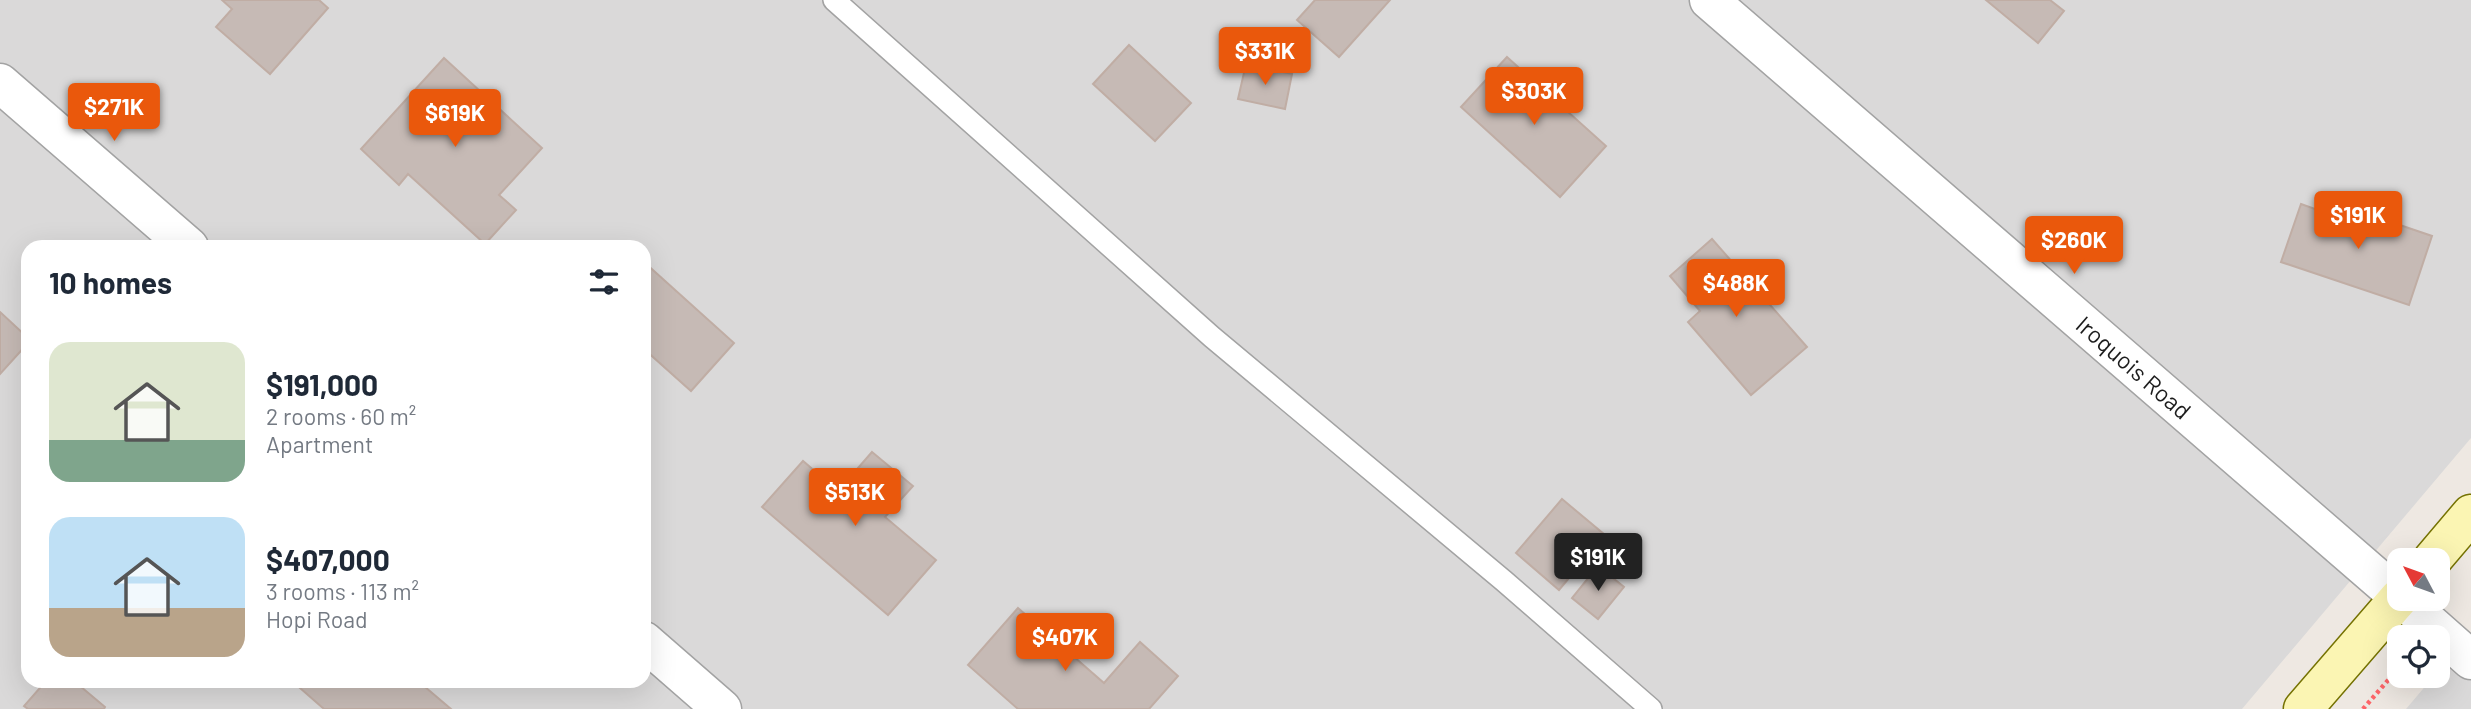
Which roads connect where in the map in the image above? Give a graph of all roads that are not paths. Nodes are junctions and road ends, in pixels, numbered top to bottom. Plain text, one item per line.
1 (834, 0) edge
2 (1709, 0) edge
3 (0, 83) edge
4 (181, 240) edge
5 (2471, 514) edge
6 (2442, 548) edge
7 (2387, 587) edge
8 (2389, 611) edge
9 (2415, 611) edge
10 (651, 647) edge
11 (2471, 660) edge
12 (722, 709) edge
13 (1651, 709) edge
14 (2303, 709) edge

1 - 13 lane
2 - 7 street, Iroquois Road
3 - 4 street
5 - 6 main road
8 - 14 main road
9 - 11 street, Iroquois Road
10 - 12 street

